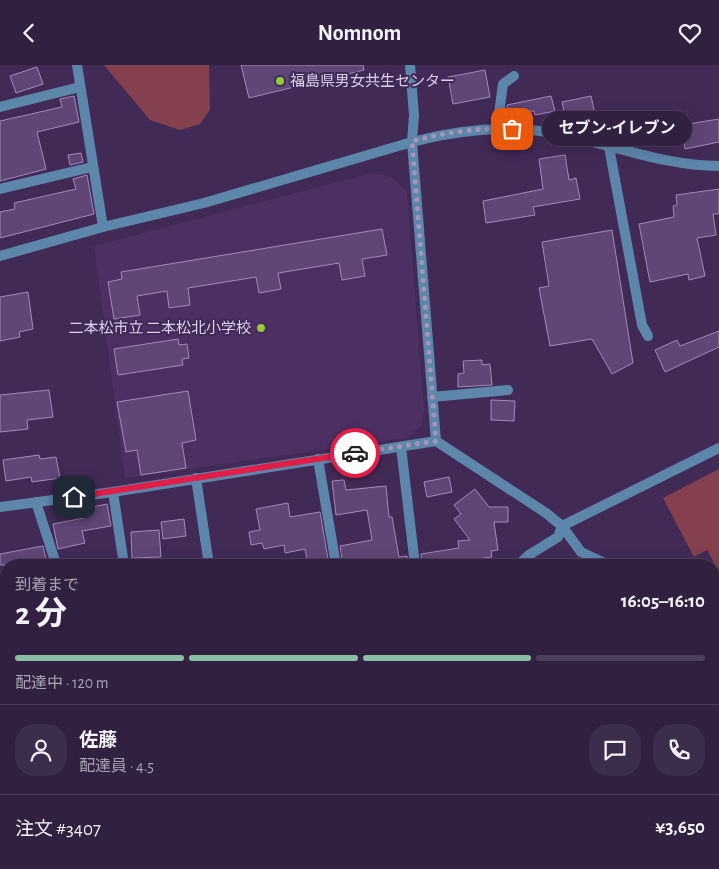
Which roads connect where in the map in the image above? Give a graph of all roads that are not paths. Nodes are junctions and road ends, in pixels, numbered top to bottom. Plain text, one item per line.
1 (77, 65) edge
2 (410, 65) edge
3 (514, 76) dead end
4 (80, 87) junction
5 (0, 107) edge
6 (497, 128) junction
7 (412, 141) junction
8 (609, 147) junction
9 (719, 166) edge
10 (92, 167) junction
11 (0, 189) edge
12 (104, 227) junction
13 (0, 256) edge
14 (648, 336) dead end
15 (508, 390) dead end
16 (432, 397) junction
17 (436, 441) junction
18 (400, 447) junction
19 (719, 448) edge
20 (318, 459) junction
21 (196, 478) junction
22 (113, 492) junction
23 (36, 502) junction
24 (0, 507) edge
25 (562, 526) junction
26 (54, 559) edge
27 (123, 559) edge
28 (208, 559) edge
29 (335, 559) edge
30 (414, 559) edge
31 (525, 559) edge
32 (596, 559) edge

1 - 4 street
2 - 7 street
3 - 6 street
4 - 5 street
4 - 10 street
6 - 7 street
6 - 8 street
7 - 12 street
7 - 16 street
8 - 9 street
8 - 14 street
10 - 11 street
10 - 12 street
12 - 13 street
15 - 16 street
16 - 17 street
17 - 18 street
17 - 25 street
18 - 20 street
18 - 30 street
19 - 25 street
20 - 21 street
20 - 29 street
21 - 22 street
21 - 28 street
22 - 23 street
22 - 27 street
23 - 24 street
23 - 26 street
25 - 31 street
25 - 32 street

